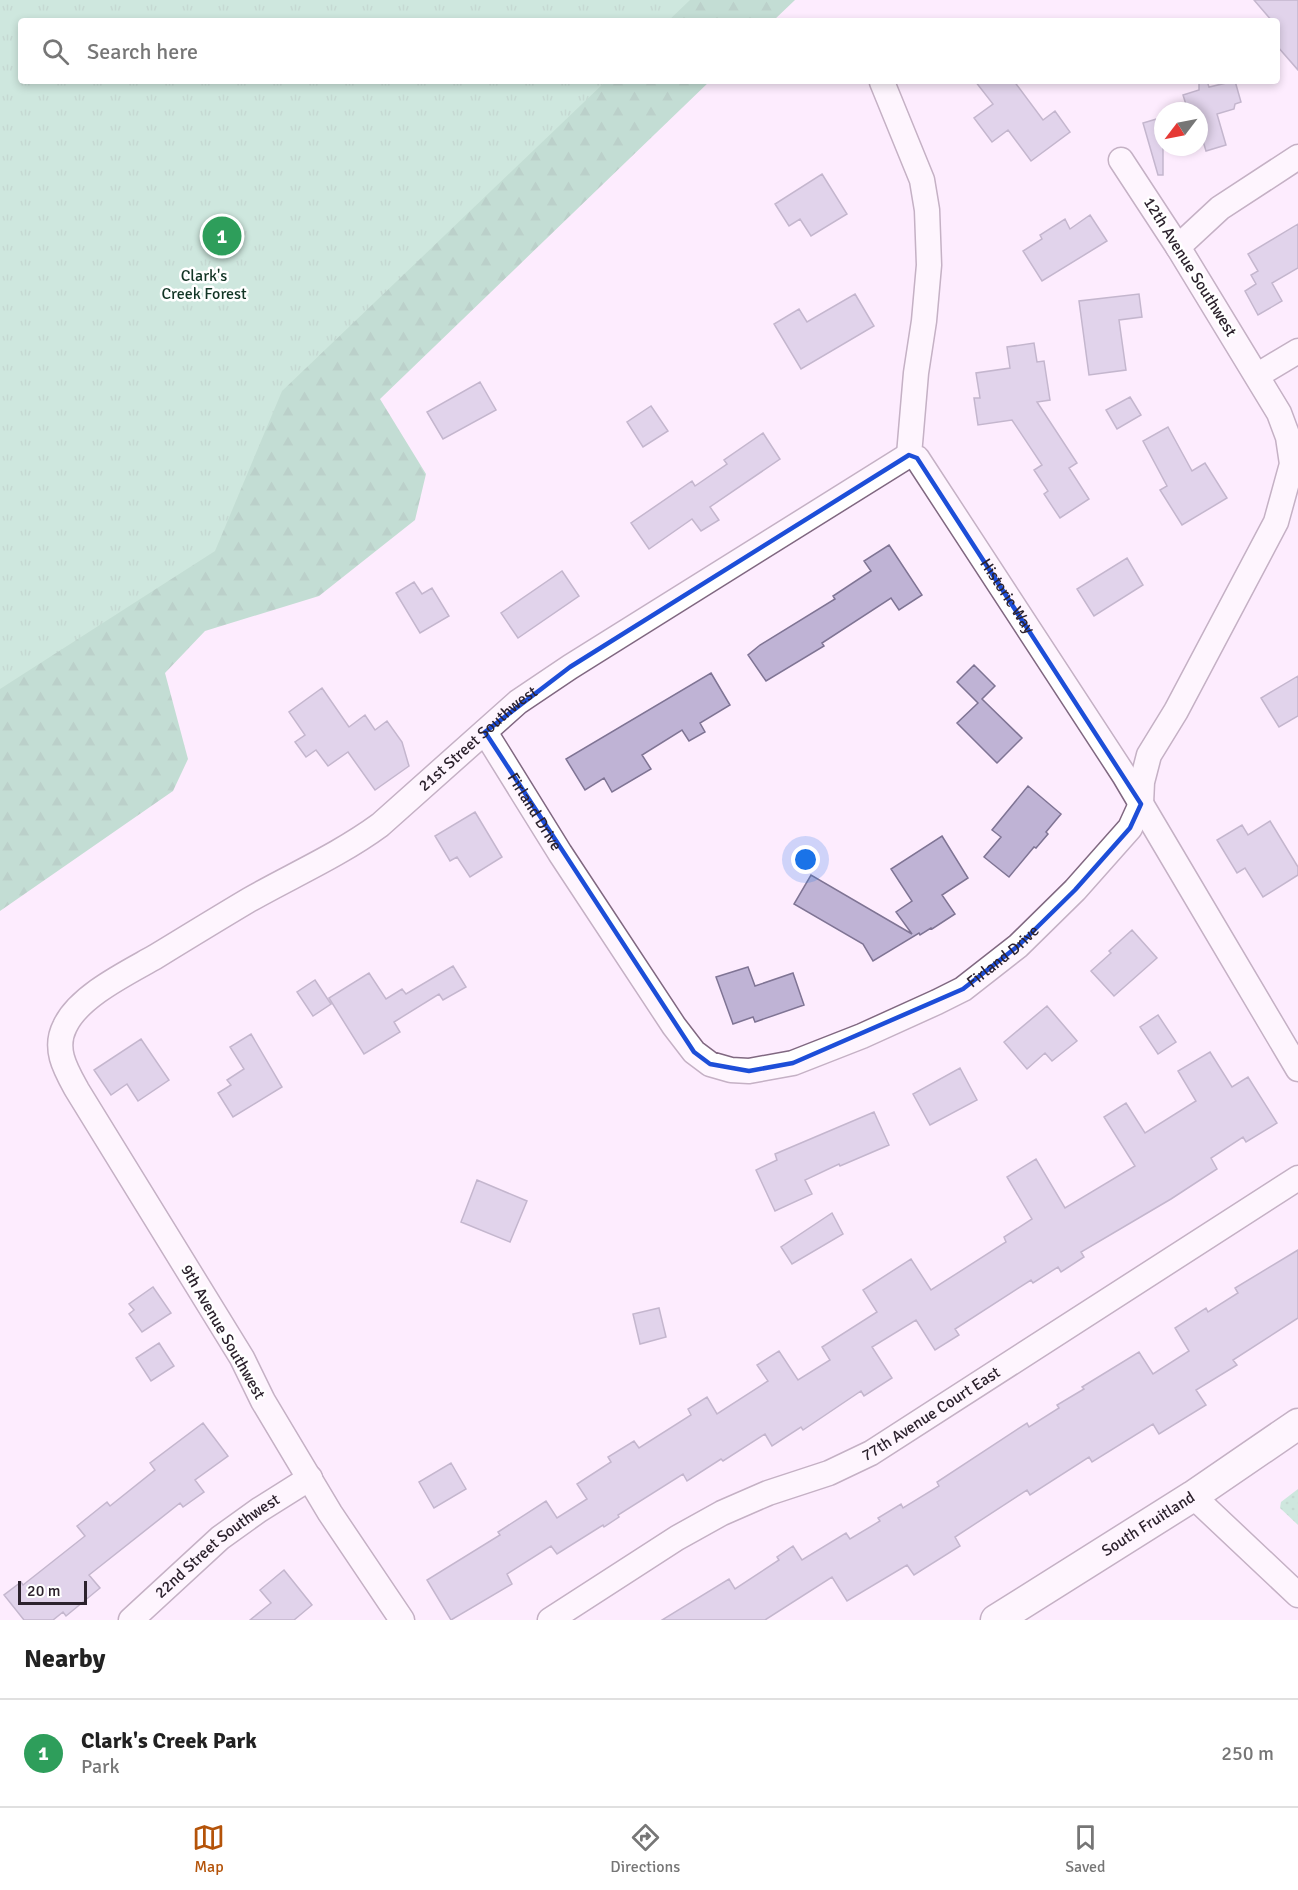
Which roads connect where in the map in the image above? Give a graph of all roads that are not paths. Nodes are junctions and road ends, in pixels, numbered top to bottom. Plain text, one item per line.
1 (883, 84) edge
2 (1298, 157) edge
3 (1120, 160) dead end
4 (1178, 247) junction
5 (1298, 351) edge
6 (1258, 375) junction
7 (909, 455) junction
8 (484, 732) junction
9 (1141, 804) junction
10 (61, 1036) joint
11 (1298, 1069) edge
12 (1298, 1178) edge
13 (1298, 1424) edge
14 (310, 1478) junction
15 (1193, 1496) junction
16 (1298, 1595) edge
17 (131, 1620) edge
18 (402, 1620) edge
19 (550, 1620) edge
20 (996, 1620) edge

1 - 7 street
2 - 4 street
3 - 4 street, 12th Avenue Southwest
4 - 6 street, 12th Avenue Southwest
5 - 6 street
6 - 9 street, Firland Drive
7 - 8 street, 21st Street Southwest
7 - 9 street, Historic Way
8 - 9 street, Firland Drive
8 - 10 street, 21st Street Southwest
9 - 11 street, Historic Way
10 - 14 street, 9th Avenue Southwest
12 - 19 street, 77th Avenue Court East
13 - 15 street, South Fruitland
14 - 17 street, 22nd Street Southwest
14 - 18 street, 9th Avenue Southwest
15 - 16 street
15 - 20 street, South Fruitland

